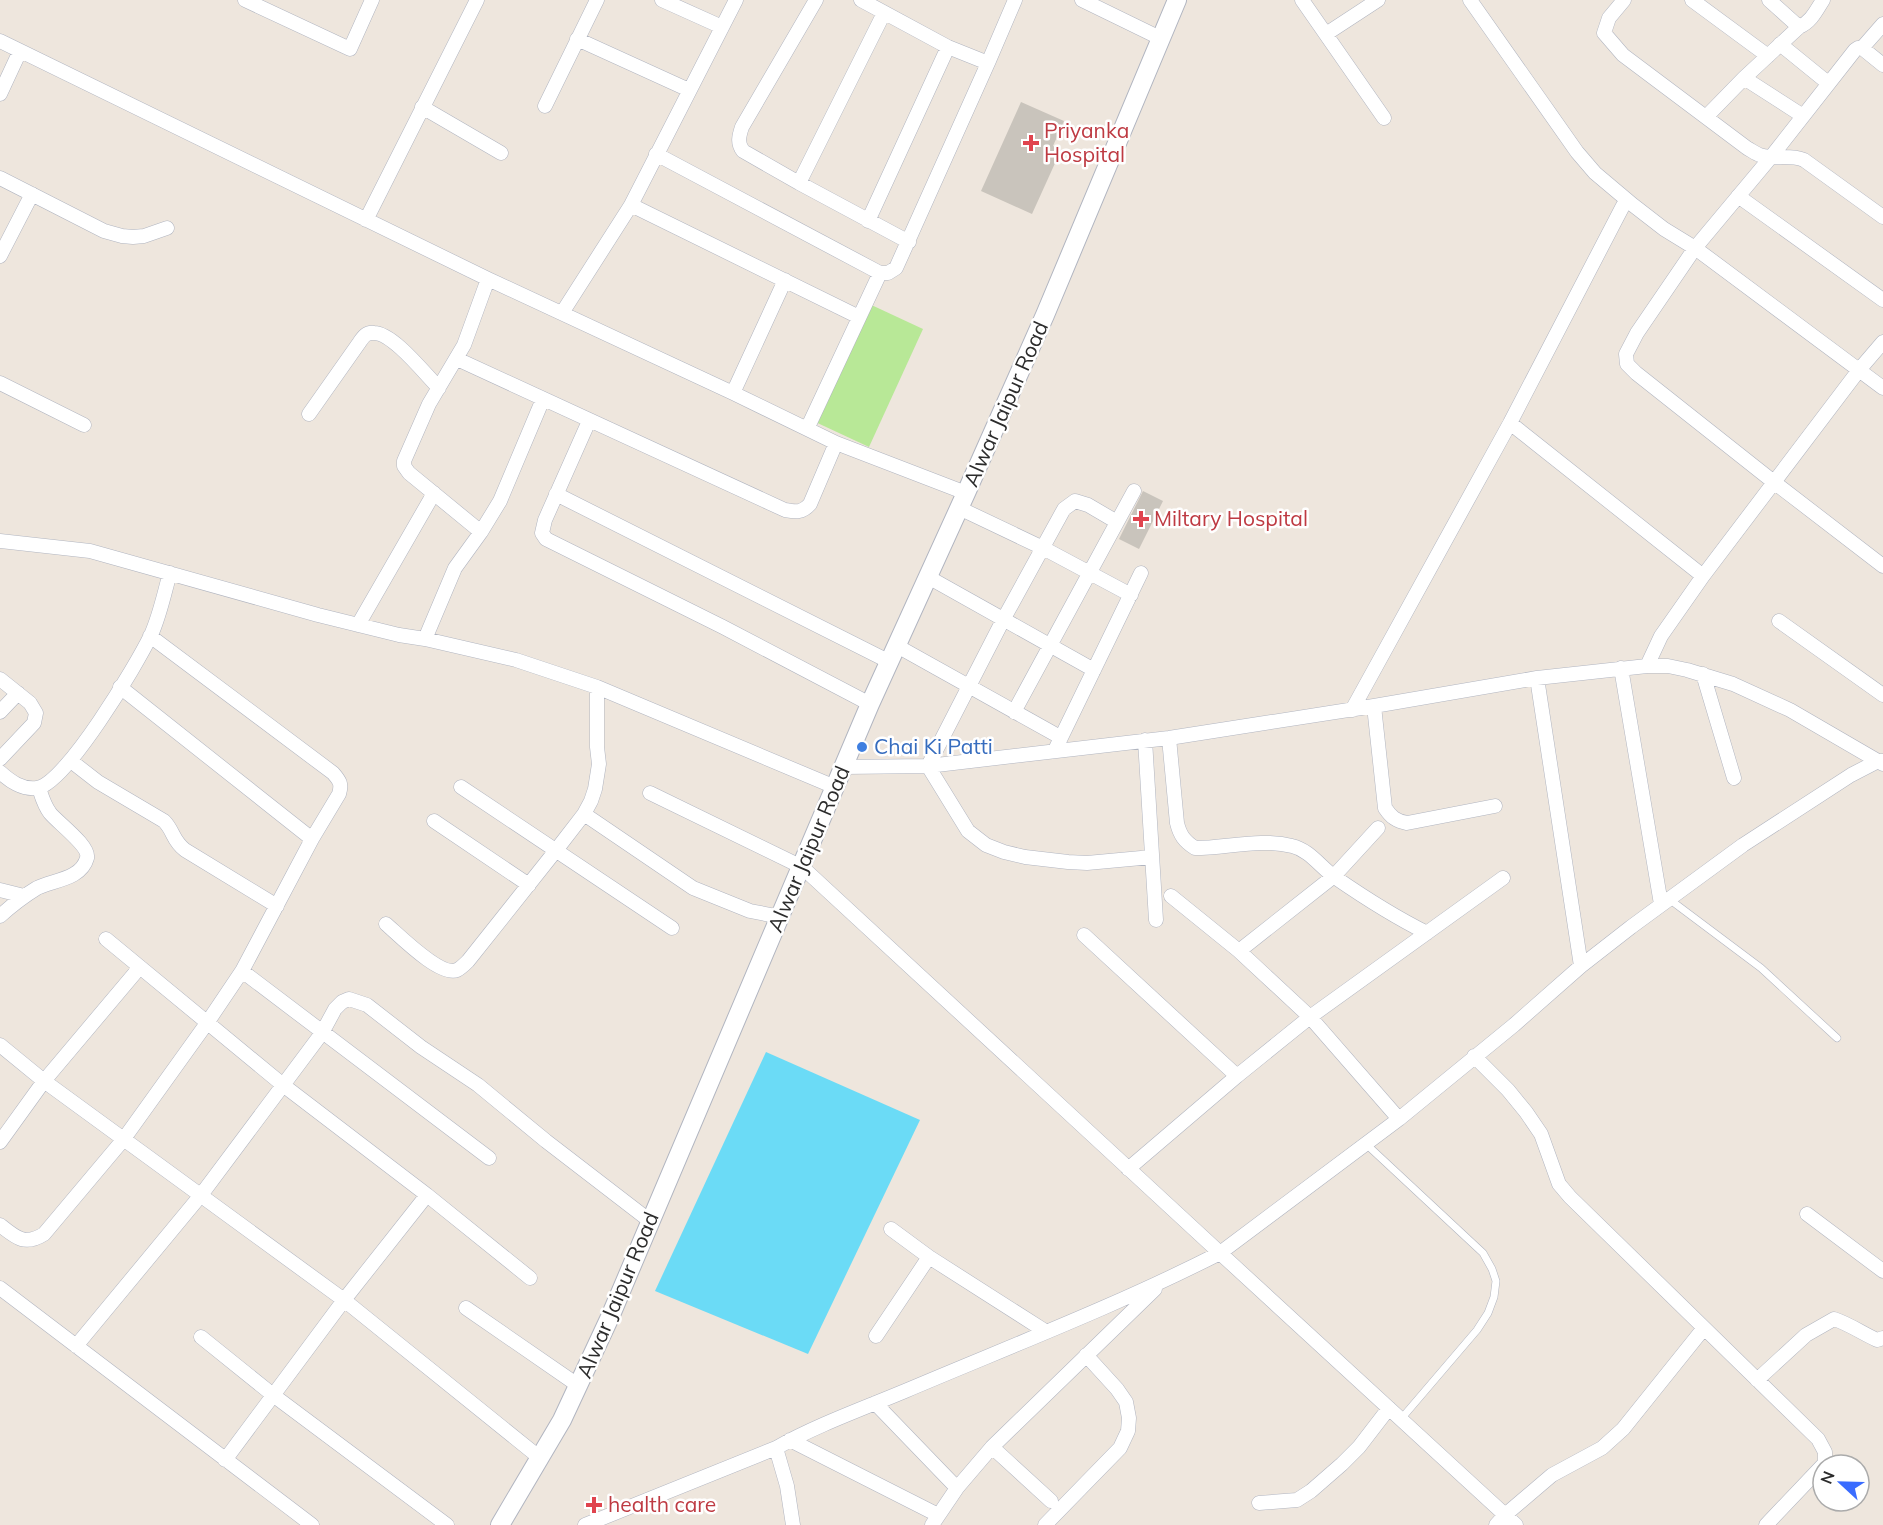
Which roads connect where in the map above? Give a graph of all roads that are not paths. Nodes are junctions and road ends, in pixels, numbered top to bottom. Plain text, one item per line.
1 (246, 0) edge
2 (372, 0) edge
3 (477, 0) edge
4 (597, 0) edge
5 (662, 0) edge
6 (736, 0) edge
7 (816, 0) edge
8 (861, 0) edge
9 (1015, 0) edge
10 (1082, 0) edge
11 (1177, 0) edge
12 (1302, 0) edge
13 (1378, 0) edge
14 (1470, 0) edge
15 (1624, 0) edge
16 (1769, 0) edge
17 (1823, 0) edge
18 (1699, 2) edge
19 (884, 13) junction
20 (1883, 24) edge
21 (722, 27) junction
22 (1799, 27) junction
23 (1326, 34) junction
24 (1160, 38) junction
25 (577, 39) junction
26 (0, 41) edge
27 (1780, 44) junction
28 (948, 47) junction
29 (1862, 48) junction
30 (20, 51) junction
31 (1768, 56) junction
32 (988, 63) junction
33 (1883, 65) edge
34 (1744, 78) junction
35 (1828, 83) junction
36 (689, 90) junction
37 (0, 94) edge
38 (545, 106) dead end
39 (422, 107) junction
40 (1803, 116) junction
41 (1706, 117) junction
42 (1384, 118) dead end
43 (501, 153) dead end
44 (657, 154) junction
45 (1771, 157) junction
46 (0, 178) edge
47 (799, 183) junction
48 (32, 194) junction
49 (1738, 196) junction
50 (1626, 200) junction
51 (631, 205) junction
52 (1883, 217) edge
53 (366, 220) junction
54 (868, 220) junction
55 (167, 228) dead end
56 (909, 242) junction
57 (1695, 248) junction
58 (0, 256) edge
59 (880, 273) junction
60 (488, 279) junction
61 (785, 280) junction
62 (1883, 300) edge
63 (562, 313) junction
64 (860, 317) junction
65 (1883, 342) edge
66 (458, 359) junction
67 (1859, 370) junction
68 (0, 383) edge
69 (439, 388) junction
70 (1883, 388) edge
71 (733, 393) junction
72 (543, 399) junction
73 (309, 414) dead end
74 (589, 421) junction
75 (1510, 423) junction
76 (84, 426) dead end
77 (807, 429) junction
78 (836, 443) junction
79 (1775, 483) junction
80 (1134, 491) dead end
81 (434, 493) junction
82 (556, 494) junction
83 (963, 501) junction
84 (1117, 522) junction
85 (481, 532) junction
86 (0, 541) edge
87 (1043, 548) junction
88 (1883, 566) edge
89 (170, 573) junction
90 (1090, 573) junction
91 (1141, 573) dead end
92 (1703, 576) junction
93 (928, 577) junction
94 (1131, 595) junction
95 (1003, 620) junction
96 (1779, 621) dead end
97 (358, 625) junction
98 (150, 636) junction
99 (425, 639) junction
100 (1050, 646) junction
101 (893, 654) junction
102 (1647, 666) junction
103 (1621, 668) junction
104 (1094, 670) junction
105 (1703, 674) junction
106 (1538, 678) junction
107 (0, 679) edge
108 (120, 687) junction
109 (597, 687) junction
110 (969, 687) junction
111 (18, 693) junction
112 (1883, 695) edge
113 (870, 704) junction
114 (1374, 706) junction
115 (1352, 710) junction
116 (0, 712) edge
117 (1014, 712) junction
118 (1169, 738) junction
119 (1145, 740) junction
120 (1057, 744) junction
121 (0, 759) edge
122 (71, 761) junction
123 (1881, 762) edge
124 (928, 766) junction
125 (843, 767) junction
126 (0, 772) edge
127 (1734, 778) dead end
128 (460, 786) dead end
129 (835, 787) junction
130 (39, 788) junction
131 (650, 793) dead end
132 (1495, 806) dead end
133 (584, 814) junction
134 (434, 821) dead end
135 (1378, 828) dead end
136 (312, 839) junction
137 (557, 849) junction
138 (1152, 857) junction
139 (802, 867) junction
140 (1334, 876) junction
141 (1503, 878) dead end
142 (529, 885) junction
143 (0, 890) edge
144 (24, 896) junction
145 (1171, 896) dead end
146 (1665, 902) junction
147 (276, 906) junction
148 (0, 916) edge
149 (781, 917) junction
150 (1156, 920) dead end
151 (386, 924) dead end
152 (672, 928) dead end
153 (1427, 933) junction
154 (1084, 935) dead end
155 (106, 939) dead end
156 (1239, 951) junction
157 (1581, 966) junction
158 (140, 967) junction
159 (242, 971) junction
160 (1310, 1017) junction
161 (207, 1023) junction
162 (322, 1033) junction
163 (1838, 1038) dead end
164 (0, 1045) edge
165 (1474, 1056) junction
166 (1237, 1076) junction
167 (44, 1081) junction
168 (283, 1085) junction
169 (1399, 1119) junction
170 (123, 1140) junction
171 (0, 1142) edge
172 (1366, 1144) junction
173 (489, 1158) dead end
174 (1128, 1169) junction
175 (201, 1195) junction
176 (428, 1195) junction
177 (1807, 1214) dead end
178 (650, 1221) junction
179 (0, 1226) edge
180 (891, 1229) dead end
181 (1220, 1253) junction
182 (929, 1257) junction
183 (1883, 1271) edge
184 (530, 1278) dead end
185 (1161, 1283) junction
186 (0, 1288) edge
187 (344, 1300) junction
188 (466, 1308) dead end
189 (1704, 1328) junction
190 (1045, 1331) junction
191 (876, 1335) dead end
192 (201, 1337) dead end
193 (1883, 1338) edge
194 (76, 1346) junction
195 (1086, 1355) junction
196 (1757, 1380) junction
197 (579, 1386) junction
198 (273, 1395) junction
199 (875, 1403) junction
200 (1389, 1408) junction
201 (1401, 1419) junction
202 (790, 1440) junction
203 (992, 1447) junction
204 (776, 1448) junction
205 (1825, 1453) edge
206 (540, 1458) junction
207 (225, 1460) junction
208 (1811, 1478) edge
209 (957, 1488) junction
210 (1051, 1501) dead end
211 (1259, 1503) dead end
212 (935, 1520) edge
213 (1501, 1520) edge
214 (312, 1525) edge
215 (447, 1525) edge
216 (500, 1525) edge
217 (585, 1525) edge
218 (793, 1525) edge
219 (1045, 1525) edge
220 (1516, 1525) edge
221 (1766, 1525) edge

1 - 2 street
3 - 39 street
4 - 25 street
5 - 21 street
6 - 21 street
7 - 47 street
8 - 19 street
9 - 32 street
10 - 24 street
11 - 24 main road, Alwar Jaipur Road
12 - 23 street
13 - 23 street
14 - 50 street
15 - 41 street
16 - 22 street
17 - 22 street
18 - 31 street
19 - 28 street
19 - 47 street
20 - 29 street
21 - 36 street
22 - 27 street
23 - 42 street
24 - 83 main road, Alwar Jaipur Road
25 - 36 street
25 - 38 street
26 - 30 street
27 - 31 street
27 - 35 street
28 - 32 street
28 - 54 street
29 - 33 street
29 - 35 street
30 - 37 street
30 - 53 street
31 - 34 street
32 - 56 street
34 - 40 street
34 - 41 street
35 - 40 street
36 - 44 street
39 - 43 street
39 - 53 street
40 - 45 street
41 - 45 street
44 - 51 street
44 - 59 street
45 - 49 street
45 - 52 street
46 - 48 street
47 - 54 street
48 - 55 street
48 - 58 street
49 - 57 street
49 - 62 street
50 - 57 street
50 - 75 street
51 - 61 street
51 - 63 street
53 - 60 street
54 - 56 street
56 - 59 street
57 - 67 street
57 - 79 street
59 - 64 street
60 - 63 street
60 - 66 street
61 - 64 street
61 - 71 street
63 - 71 street
64 - 77 street
65 - 67 street
66 - 69 street
66 - 72 street
67 - 70 street
67 - 79 street
68 - 76 street
69 - 73 street
69 - 81 street
71 - 77 street
72 - 74 street
72 - 85 street
74 - 78 street
74 - 82 street
75 - 92 street
75 - 115 street
77 - 78 street
78 - 83 street
79 - 88 street
79 - 92 street
80 - 84 street
81 - 85 street
81 - 97 street
82 - 101 street
82 - 113 street
83 - 87 street
83 - 93 main road, Alwar Jaipur Road
84 - 87 street
84 - 90 street
85 - 99 street
86 - 89 street
87 - 90 street
87 - 95 street
89 - 97 street
89 - 98 street
90 - 94 street
90 - 100 street
91 - 94 street
92 - 102 street
93 - 95 street
93 - 101 main road, Alwar Jaipur Road
94 - 104 street
95 - 100 street
95 - 110 street
96 - 112 street
97 - 99 street
98 - 108 street
98 - 136 street
99 - 109 street
100 - 104 street
100 - 117 street
101 - 110 street
101 - 113 main road, Alwar Jaipur Road
102 - 103 street
102 - 105 street
103 - 106 street
103 - 146 street
104 - 120 street
105 - 123 street
105 - 127 street
106 - 114 street
106 - 157 street
107 - 111 street
108 - 122 street
108 - 136 street
109 - 129 street
109 - 133 street
110 - 117 street
110 - 124 street
111 - 116 street
111 - 121 street
113 - 125 main road, Alwar Jaipur Road
114 - 115 street
114 - 132 street
115 - 118 street
117 - 120 street
118 - 119 street
118 - 140 street
119 - 120 street
119 - 138 street
120 - 124 street
122 - 130 street
122 - 147 street
123 - 146 street
124 - 125 street
124 - 138 street
125 - 129 main road, Alwar Jaipur Road
126 - 130 street
128 - 137 street
129 - 139 main road, Alwar Jaipur Road
130 - 144 street
131 - 139 street
133 - 137 street
133 - 149 street
134 - 142 street
135 - 140 street
136 - 147 street
137 - 142 street
137 - 152 street
138 - 150 street
139 - 149 main road, Alwar Jaipur Road
139 - 174 street
140 - 153 street
140 - 156 street
141 - 153 street
142 - 151 street
143 - 144 street
144 - 148 street
145 - 156 street
146 - 157 street
146 - 163 lane
147 - 159 street
149 - 178 main road, Alwar Jaipur Road
153 - 160 street
154 - 166 street
155 - 158 street
156 - 160 street
157 - 165 street
158 - 161 street
158 - 167 street
159 - 161 street
159 - 162 street
160 - 166 street
160 - 169 street
161 - 168 street
161 - 170 street
162 - 168 street
162 - 173 street
162 - 178 street
164 - 167 street
165 - 169 street
165 - 189 street
166 - 174 street
167 - 170 street
167 - 171 street
168 - 175 street
168 - 176 street
169 - 172 street
170 - 175 street
170 - 179 street
172 - 181 street
172 - 201 lane
174 - 181 street
175 - 187 street
175 - 194 street
176 - 184 street
176 - 187 street
177 - 183 street
178 - 197 main road, Alwar Jaipur Road
180 - 182 street
181 - 185 street
181 - 200 street
182 - 190 street
182 - 191 street
185 - 190 street
185 - 195 street
186 - 194 street
187 - 198 street
187 - 206 street
188 - 197 street
189 - 196 street
189 - 213 street
190 - 199 street
192 - 198 street
193 - 196 street
194 - 207 street
195 - 203 street
195 - 219 street
196 - 205 street
197 - 206 main road, Alwar Jaipur Road
198 - 207 street
198 - 215 street
199 - 202 street
199 - 209 street
200 - 201 street
200 - 211 street
201 - 213 street
202 - 204 street
202 - 212 street
203 - 209 street
203 - 210 street
204 - 217 street
204 - 218 street
206 - 216 main road, Alwar Jaipur Road
207 - 214 street
208 - 221 street
209 - 212 street
213 - 220 street

